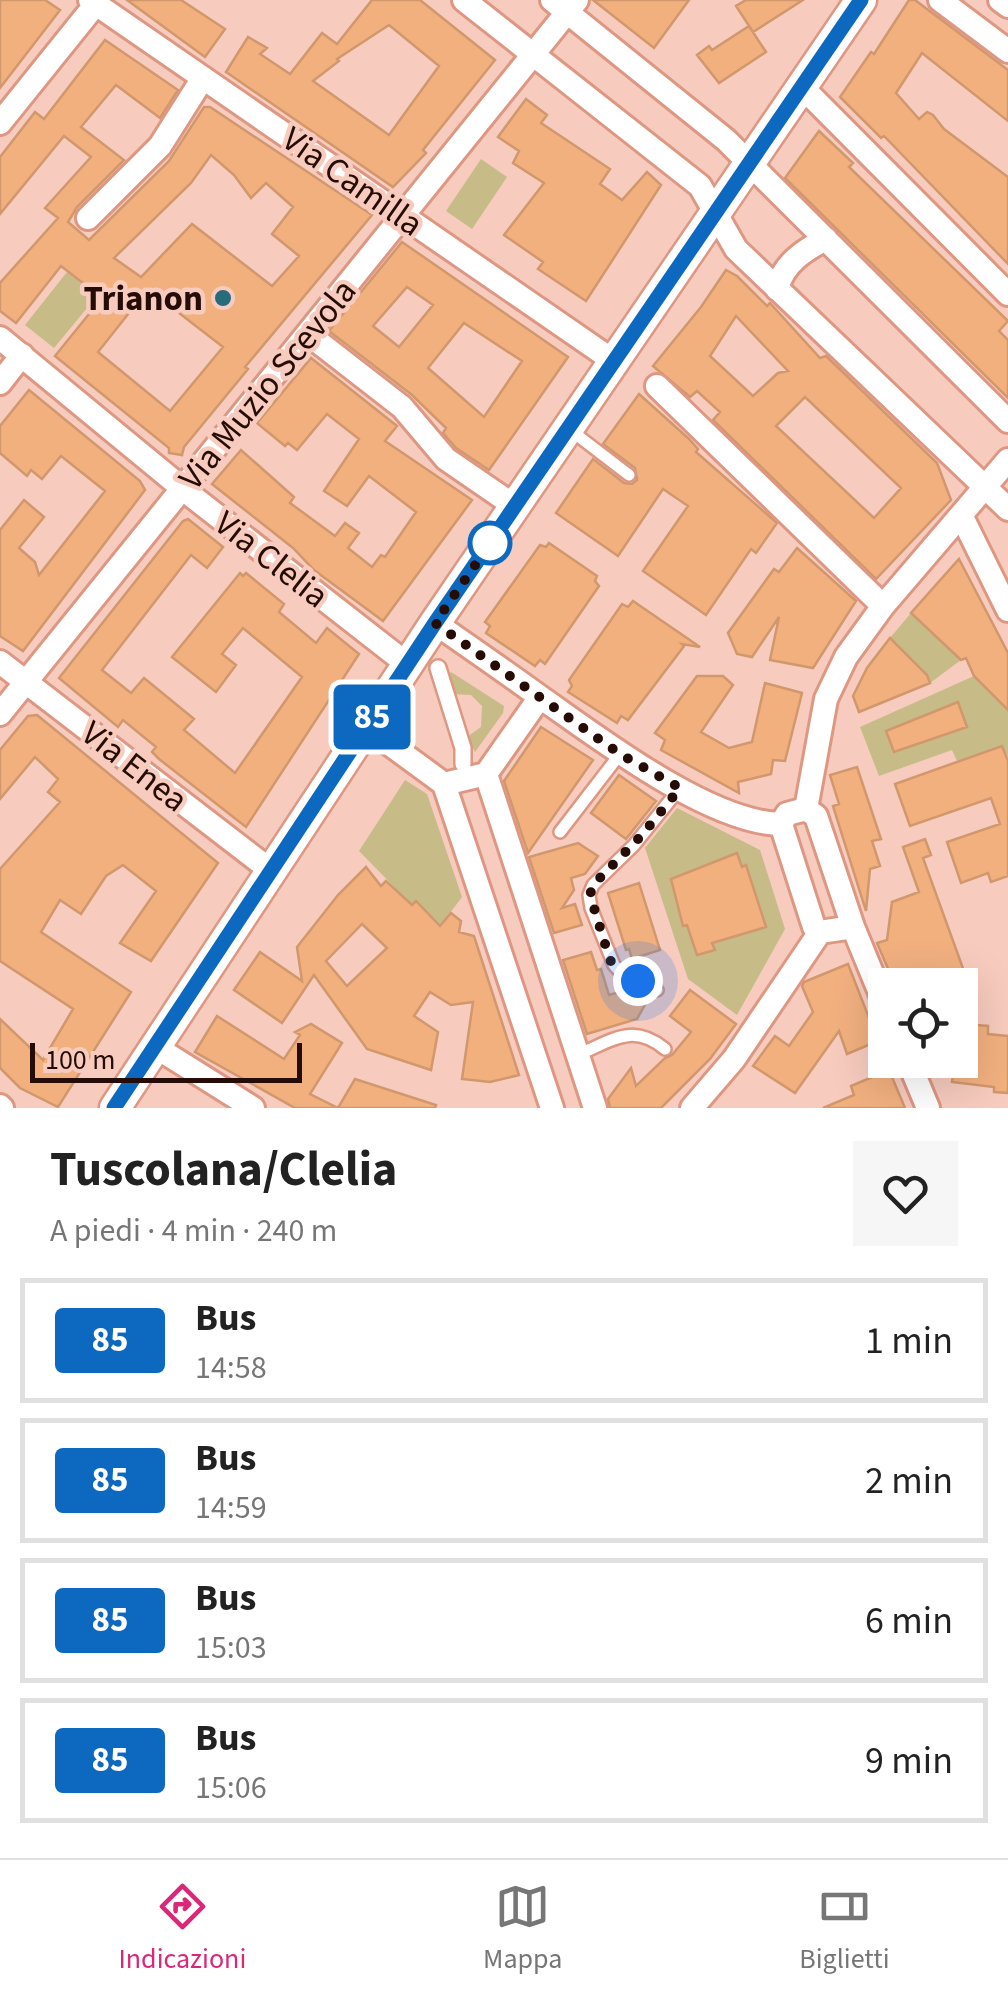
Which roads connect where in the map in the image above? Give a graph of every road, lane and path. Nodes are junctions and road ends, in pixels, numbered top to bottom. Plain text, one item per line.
1 (464, 0) edge
2 (861, 0) edge
3 (940, 0) edge
4 (1000, 0) edge
5 (95, 1) edge
6 (566, 4) edge
7 (1008, 6) edge
8 (1008, 51) edge
9 (533, 54) junction
10 (203, 78) junction
11 (803, 88) junction
12 (0, 123) edge
13 (750, 165) junction
14 (402, 215) junction
15 (717, 215) junction
16 (88, 218) dead end
17 (826, 239) junction
18 (777, 290) junction
19 (1008, 294) edge
20 (308, 334) junction
21 (0, 338) edge
22 (22, 355) junction
23 (618, 358) junction
24 (0, 382) edge
25 (657, 386) dead end
26 (1008, 420) edge
27 (569, 429) junction
28 (1008, 460) edge
29 (628, 475) dead end
30 (183, 488) junction
31 (986, 488) junction
32 (516, 507) junction
33 (1008, 509) edge
34 (962, 517) junction
35 (883, 606) junction
36 (1008, 610) edge
37 (435, 623) junction
38 (0, 662) edge
39 (408, 664) junction
40 (438, 668) dead end
41 (26, 681) junction
42 (540, 697) junction
43 (0, 714) edge
44 (366, 726) junction
45 (620, 754) junction
46 (463, 764) dead end
47 (486, 774) junction
48 (444, 784) junction
49 (680, 788) junction
50 (806, 808) junction
51 (781, 824) junction
52 (560, 832) dead end
53 (270, 870) junction
54 (852, 925) junction
55 (820, 932) junction
56 (870, 968) edge
57 (658, 990) dead end
58 (154, 1046) junction
59 (665, 1049) dead end
60 (577, 1055) junction
61 (916, 1078) edge
62 (114, 1108) edge
63 (253, 1108) edge
64 (552, 1108) edge
65 (595, 1108) edge
66 (692, 1108) edge
67 (928, 1108) edge

1 - 9 street
2 - 11 main road
3 - 8 street
4 - 7 street
5 - 10 street, Via Camilla
5 - 12 street
6 - 9 street, Via Muzio Scevola
6 - 13 street
9 - 14 street, Via Muzio Scevola
9 - 15 street
10 - 14 street, Via Camilla
10 - 16 street
11 - 13 main road
11 - 19 street
13 - 15 main road
13 - 17 street
14 - 20 street, Via Muzio Scevola
14 - 23 street, Via Camilla
15 - 18 street
15 - 23 main road
17 - 18 street
17 - 26 street
18 - 31 street
20 - 30 street, Via Muzio Scevola
20 - 32 street
21 - 22 street, Via Clelia
22 - 24 street
22 - 30 street, Via Clelia
23 - 27 main road
25 - 35 street
27 - 29 lane
27 - 32 main road
28 - 31 street
30 - 39 street, Via Clelia
30 - 41 street, Via Muzio Scevola
31 - 33 street
31 - 34 street
32 - 37 main road
34 - 35 street
34 - 36 street
35 - 50 street
37 - 39 main road
37 - 42 street
38 - 41 street, Via Enea
39 - 44 main road
40 - 46 street
41 - 43 street, Via Muzio Scevola
41 - 53 street, Via Enea
42 - 45 street
42 - 47 street
44 - 48 street
44 - 53 main road
45 - 49 street
45 - 52 lane
47 - 48 street
47 - 60 street
48 - 64 street
49 - 51 street
49 - 57 lane
50 - 51 street
50 - 54 street
51 - 55 street
53 - 58 main road
54 - 55 street
54 - 56 street
55 - 66 street
58 - 62 main road
58 - 63 street
59 - 60 lane
60 - 65 street
61 - 67 street

